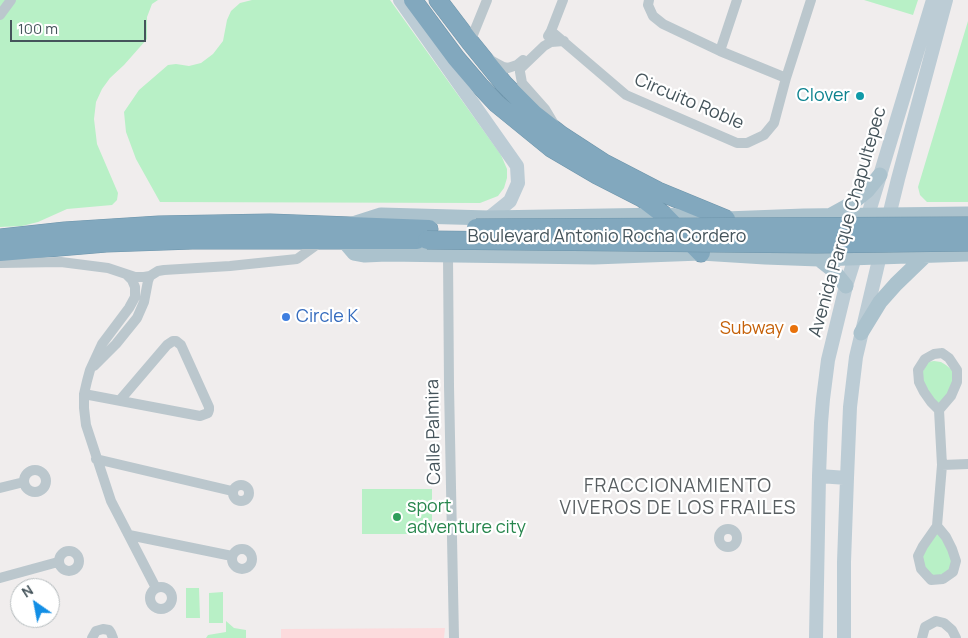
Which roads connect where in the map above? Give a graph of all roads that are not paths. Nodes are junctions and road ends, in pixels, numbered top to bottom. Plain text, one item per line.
1 (11, 0) edge
2 (400, 0) edge
3 (413, 0) edge
4 (438, 0) edge
5 (488, 0) edge
6 (563, 0) edge
7 (649, 0) edge
8 (737, 0) edge
9 (811, 0) edge
10 (932, 0) edge
11 (946, 0) edge
12 (0, 15) edge
13 (416, 21) junction
14 (551, 31) junction
15 (564, 42) junction
16 (476, 49) junction
17 (720, 51) junction
18 (519, 67) junction
19 (786, 78) junction
20 (561, 136) junction
21 (880, 176) junction
22 (934, 214) junction
23 (968, 214) edge
24 (664, 215) junction
25 (831, 215) junction
26 (868, 215) junction
27 (890, 215) junction
28 (804, 216) junction
29 (489, 218) junction
30 (726, 219) junction
31 (968, 226) edge
32 (345, 233) junction
33 (428, 234) junction
34 (4, 236) edge
35 (407, 239) junction
36 (323, 240) junction
37 (968, 242) edge
38 (0, 252) edge
39 (700, 253) junction
40 (387, 254) junction
41 (968, 254) edge
42 (448, 255) junction
43 (926, 255) junction
44 (879, 257) junction
45 (803, 258) junction
46 (854, 258) junction
47 (819, 260) junction
48 (0, 263) edge
49 (127, 274) junction
50 (150, 276) junction
51 (846, 286) junction
52 (861, 333) junction
53 (90, 370) junction
54 (84, 394) junction
55 (120, 400) junction
56 (939, 410) junction
57 (96, 459) junction
58 (968, 464) edge
59 (942, 465) junction
60 (819, 476) junction
61 (846, 478) junction
62 (24, 482) dead end
63 (0, 488) edge
64 (232, 491) dead end
65 (937, 526) junction
66 (129, 535) junction
67 (232, 556) dead end
68 (58, 562) dead end
69 (0, 578) edge
70 (156, 588) dead end
71 (92, 638) edge
72 (113, 638) edge
73 (454, 638) edge
74 (816, 638) edge
75 (844, 638) edge
76 (922, 638) edge
77 (956, 638) edge

1 - 12 street
2 - 13 main road
3 - 13 highway
3 - 24 highway
4 - 16 highway
5 - 16 street
6 - 14 street
7 - 17 street
8 - 17 street
9 - 19 street, Circuito Roble
10 - 21 main road, Avenida Parque Chapultepec
11 - 27 main road, Avenida Parque Chapultepec
13 - 29 main road
14 - 15 street, Circuito Roble
14 - 18 street
15 - 18 street
15 - 19 street, Circuito Roble
16 - 18 street
16 - 20 highway
17 - 19 street
18 - 20 street
20 - 30 highway
21 - 25 main road
21 - 26 main road, Avenida Parque Chapultepec
22 - 23 main road, Boulevard Antonio Rocha Cordero
22 - 27 main road, Boulevard Antonio Rocha Cordero
22 - 43 main road
24 - 29 main road, Boulevard Antonio Rocha Cordero
24 - 30 main road, Boulevard Antonio Rocha Cordero
24 - 39 highway
25 - 26 main road, Boulevard Antonio Rocha Cordero
25 - 28 main road, Boulevard Antonio Rocha Cordero
26 - 27 main road, Boulevard Antonio Rocha Cordero
26 - 46 main road, Avenida Parque Chapultepec
27 - 44 main road, Avenida Parque Chapultepec
28 - 30 main road, Boulevard Antonio Rocha Cordero
28 - 45 main road
29 - 32 main road, Boulevard Antonio Rocha Cordero
31 - 33 highway, bridge
32 - 33 highway
32 - 34 highway
32 - 35 highway
32 - 36 highway
32 - 40 main road, Boulevard Antonio Rocha Cordero
33 - 35 highway
33 - 37 highway, bridge
35 - 40 highway
36 - 38 highway
36 - 50 street
39 - 42 main road, Boulevard Antonio Rocha Cordero
39 - 45 main road, Boulevard Antonio Rocha Cordero
40 - 42 main road, Boulevard Antonio Rocha Cordero
41 - 43 main road, Boulevard Antonio Rocha Cordero
42 - 73 street, Calle Palmira
43 - 44 main road, Boulevard Antonio Rocha Cordero
43 - 52 main road
44 - 46 main road, Boulevard Antonio Rocha Cordero
44 - 52 main road, Avenida Parque Chapultepec
45 - 47 main road, Boulevard Antonio Rocha Cordero
46 - 47 main road, Boulevard Antonio Rocha Cordero
46 - 51 main road, Avenida Parque Chapultepec
47 - 51 main road
48 - 49 street
49 - 50 street
49 - 53 street
50 - 53 street
51 - 60 main road, Avenida Parque Chapultepec
52 - 61 main road, Avenida Parque Chapultepec
53 - 54 street
54 - 55 street
54 - 57 street
55 - 55 street
56 - 56 street
56 - 59 street
57 - 64 street
57 - 66 street
58 - 59 street
59 - 65 street
60 - 61 main road
60 - 74 main road, Avenida Parque Chapultepec
61 - 75 main road, Avenida Parque Chapultepec
62 - 63 street
65 - 65 street
66 - 67 street
66 - 70 street
68 - 69 street
71 - 72 street
76 - 77 street

